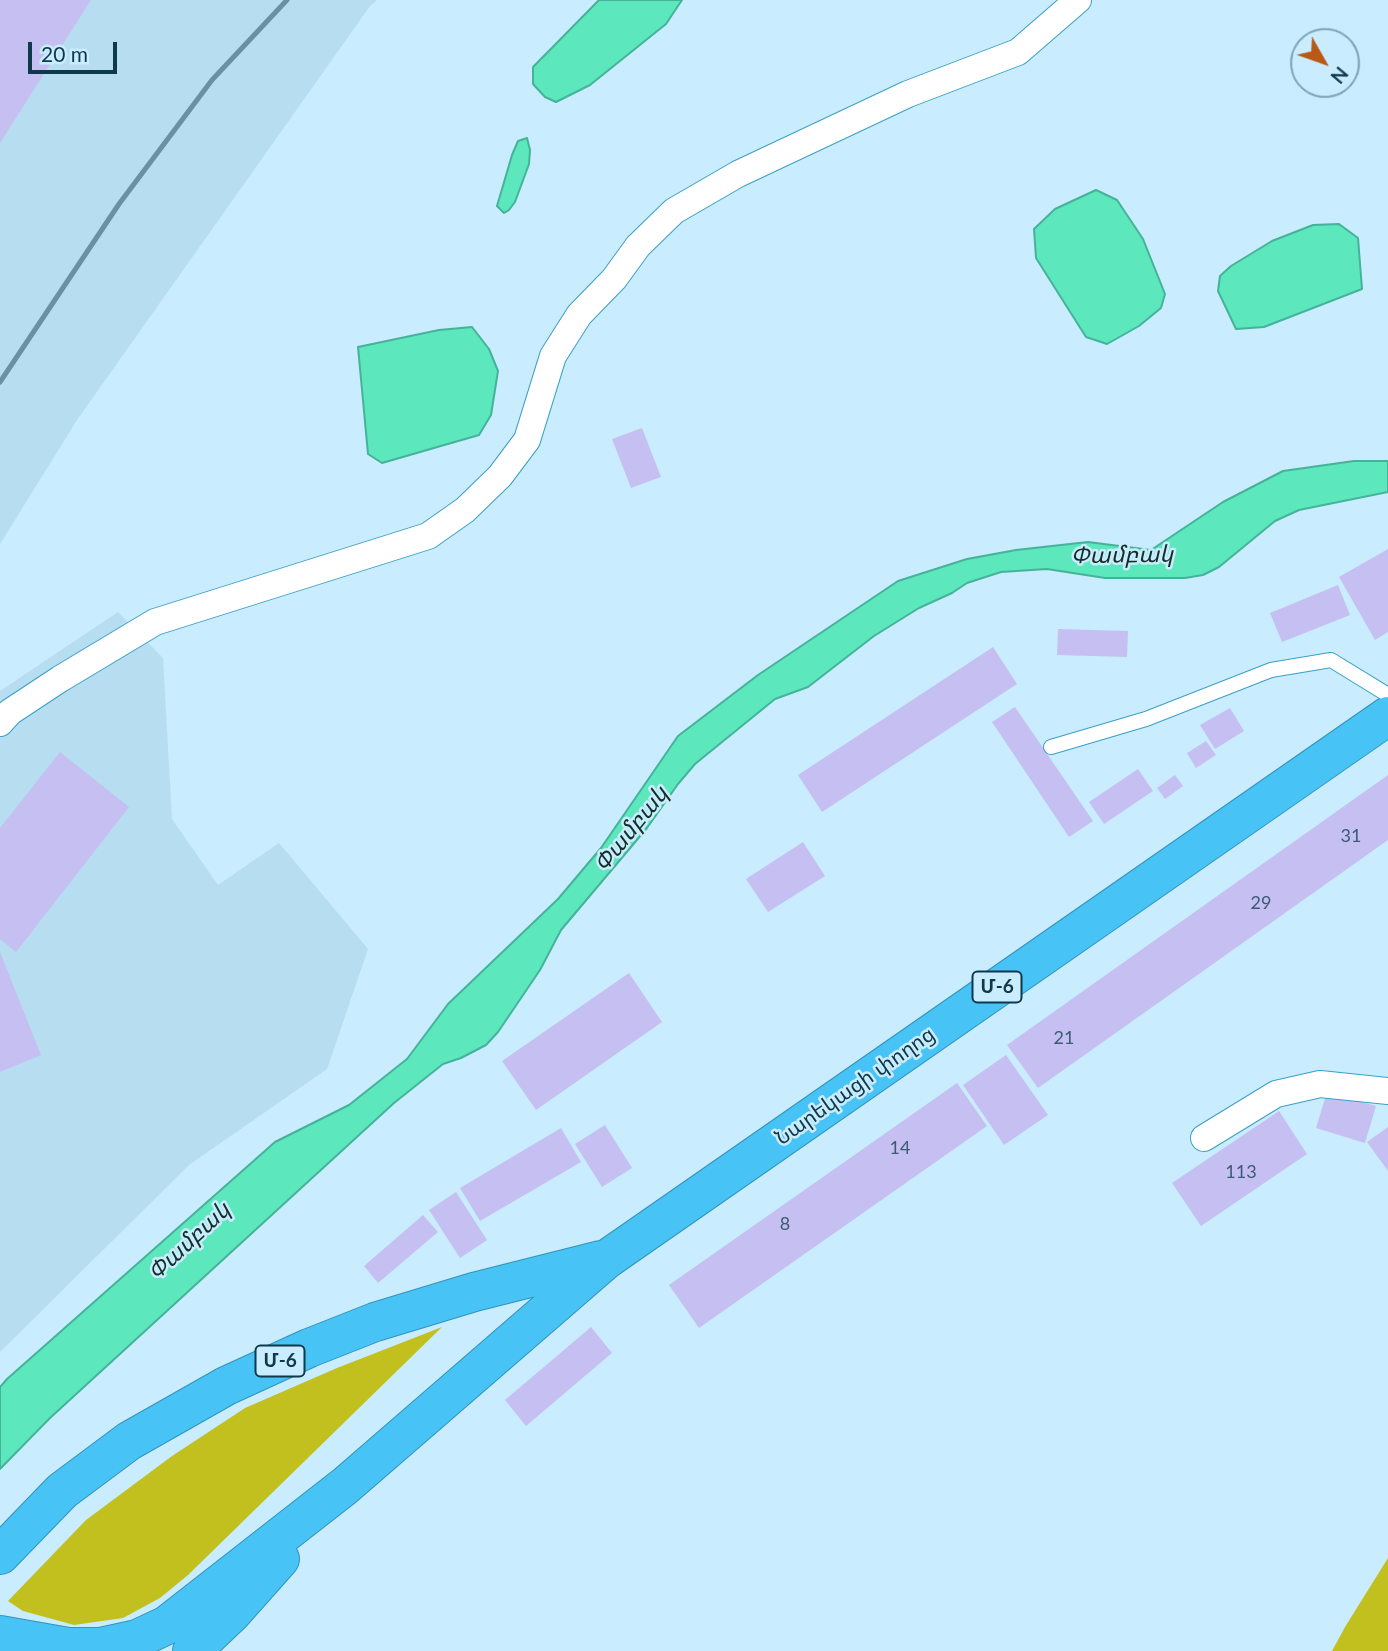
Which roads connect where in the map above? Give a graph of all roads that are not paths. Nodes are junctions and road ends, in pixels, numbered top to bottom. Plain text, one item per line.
1 (1078, 0) edge
2 (1388, 695) edge
3 (1388, 716) edge
4 (0, 723) edge
5 (1051, 747) dead end
6 (1388, 1091) edge
7 (1204, 1138) dead end
8 (607, 1259) junction
9 (345, 1486) junction
10 (0, 1555) edge
11 (0, 1635) edge
12 (0, 1641) edge
13 (20, 1651) edge
14 (192, 1651) edge

1 - 4 street
2 - 5 lane
3 - 8 highway, Նարեկացի փողոց / Մ-6
6 - 7 street
8 - 9 highway, Նարեկացի փողոց / Մ-6
8 - 10 highway, Մ-6 / Մ-6
9 - 11 highway, Մ-6
9 - 14 highway, Մ-6
12 - 13 highway

